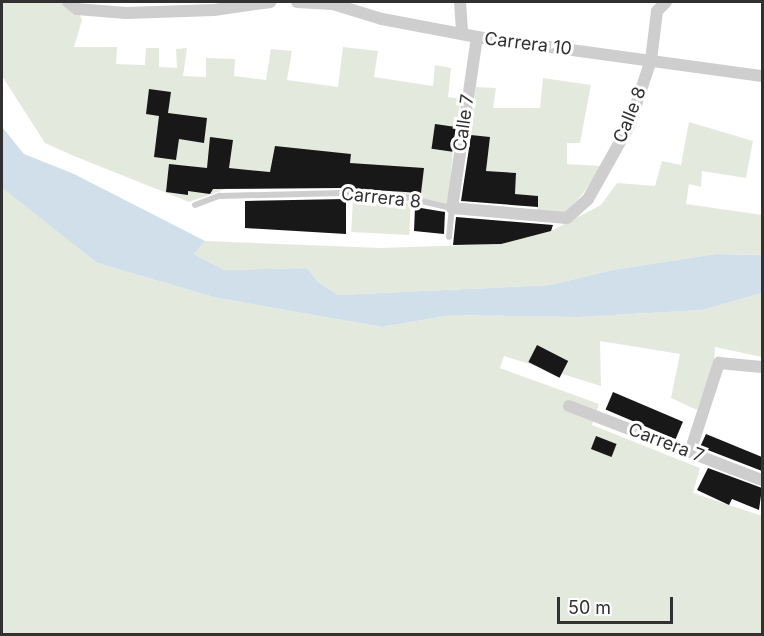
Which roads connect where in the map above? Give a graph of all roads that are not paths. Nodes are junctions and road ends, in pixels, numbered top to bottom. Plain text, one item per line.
1 (68, 2) edge
2 (270, 2) edge
3 (297, 2) edge
4 (460, 2) edge
5 (666, 2) edge
6 (462, 33) junction
7 (477, 37) junction
8 (651, 60) junction
9 (762, 76) edge
10 (195, 205) dead end
11 (452, 208) junction
12 (567, 218) joint
13 (449, 237) dead end
14 (762, 367) edge
15 (569, 406) dead end
16 (690, 452) junction
17 (762, 480) edge

1 - 2 street
3 - 6 street, Carrera 10
4 - 6 street
5 - 8 street, Calle 8
6 - 7 street, Carrera 10
7 - 8 street, Carrera 10
7 - 11 street, Calle 7
8 - 9 street, Carrera 10
8 - 12 street, Calle 8
10 - 11 lane, Carrera 8
11 - 12 street, Carrera 8
11 - 13 lane
14 - 16 street
15 - 16 street, Carrera 7
16 - 17 street, Carrera 7

